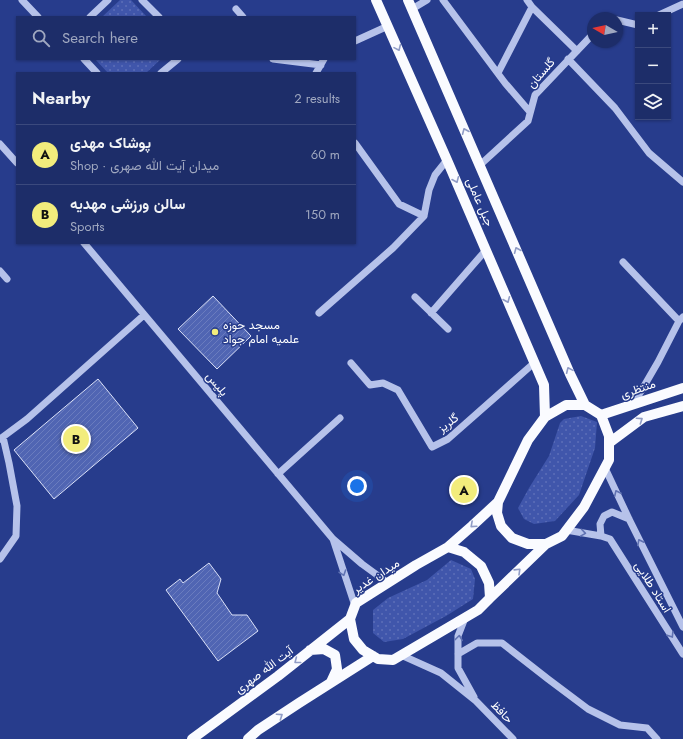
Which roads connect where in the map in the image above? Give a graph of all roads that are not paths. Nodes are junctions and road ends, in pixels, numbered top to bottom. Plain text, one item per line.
1 (22, 0) edge
2 (108, 0) edge
3 (142, 0) edge
4 (376, 0) edge
5 (428, 0) edge
6 (443, 0) edge
7 (527, 0) edge
8 (683, 4) edge
9 (410, 5) edge
10 (532, 7) junction
11 (236, 10) dead end
12 (666, 12) edge
13 (37, 16) edge
14 (91, 16) edge
15 (158, 16) edge
16 (242, 16) edge
17 (623, 21) edge
18 (635, 24) edge
19 (388, 26) junction
20 (587, 40) edge
21 (356, 41) edge
22 (577, 51) junction
23 (568, 59) junction
24 (85, 60) edge
25 (177, 60) edge
26 (289, 60) edge
27 (322, 62) edge
28 (96, 72) edge
29 (162, 72) edge
30 (317, 72) edge
31 (498, 73) junction
32 (530, 112) junction
33 (0, 144) edge
34 (356, 145) edge
35 (448, 160) junction
36 (16, 162) edge
37 (480, 165) junction
38 (683, 182) edge
39 (424, 216) junction
40 (85, 244) edge
41 (486, 250) junction
42 (623, 262) dead end
43 (0, 271) edge
44 (7, 280) dead end
45 (415, 297) dead end
46 (319, 313) dead end
47 (431, 313) junction
48 (144, 315) junction
49 (681, 319) edge
50 (448, 328) dead end
51 (351, 362) dead end
52 (534, 363) junction
53 (683, 388) edge
54 (633, 404) junction
55 (586, 405) junction
56 (683, 406) edge
57 (601, 415) junction
58 (545, 417) junction
59 (340, 418) dead end
60 (1, 438) edge
61 (609, 443) junction
62 (605, 468) junction
63 (278, 474) junction
64 (498, 502) junction
65 (629, 519) junction
66 (566, 530) junction
67 (601, 536) junction
68 (333, 539) junction
69 (546, 544) junction
70 (448, 547) junction
71 (0, 559) edge
72 (388, 583) junction
73 (490, 598) junction
74 (355, 606) junction
75 (465, 618) junction
76 (350, 619) junction
77 (683, 627) edge
78 (310, 650) junction
79 (458, 654) junction
80 (683, 654) edge
81 (401, 655) junction
82 (373, 656) junction
83 (330, 684) junction
84 (476, 701) junction
85 (192, 739) edge
86 (248, 739) edge
87 (513, 739) edge
88 (657, 739) edge

1 - 13 street
2 - 14 street
3 - 15 street
4 - 19 main road, جبل عاملی
5 - 9 street
6 - 31 street
7 - 10 street
8 - 12 street
37 -> 9 main road, جبل عاملی
10 - 22 street
10 - 31 street
11 - 16 street
17 - 18 street
19 - 21 street
19 -> 35 main road, جبل عاملی
20 - 22 street, گلستان
22 - 23 street, گلستان
23 - 32 street, گلستان
23 - 38 street
24 - 28 street
25 - 29 street
26 - 27 street
27 - 30 street
31 - 32 street
32 - 37 street, گلستان
33 - 36 street
34 - 39 street
35 - 39 street
35 -> 41 main road, جبل عاملی
55 -> 37 main road, جبل عاملی
39 - 46 street
40 - 48 street, پلیس
41 - 47 street
41 -> 52 main road, جبل عاملی
42 - 49 street
43 - 44 street
45 - 47 street
47 - 50 street
48 - 60 street
48 - 63 street, پلیس
49 - 54 street
51 - 52 street, گلریز
52 - 58 main road, جبل عاملی
53 - 54 main road, منتظری
54 - 57 main road, منتظری
55 - 57 main road
55 - 58 main road
61 -> 56 main road
57 - 61 main road
58 - 64 main road
59 - 63 street
60 - 71 street
61 - 62 main road
65 -> 62 street, استاد طلایی
62 - 66 main road
63 - 68 street, پلیس
64 - 69 main road
64 -> 70 main road, میدان غدیر
65 - 67 street
77 -> 65 street, استاد طلایی
66 -> 67 street
66 - 69 main road
67 -> 80 street, استاد طلایی
68 - 72 street
68 -> 74 street
73 -> 69 main road
70 - 72 main road, میدان غدیر
70 - 73 main road
72 - 74 main road, میدان غدیر
73 - 75 main road
74 - 76 main road, میدان غدیر
79 -> 75 street
75 - 81 main road
76 - 78 main road, آیت الله صهری
76 - 82 main road
78 - 83 main road
78 -> 85 main road, آیت الله صهری
79 - 84 street
79 - 88 street
81 - 82 main road
81 - 84 street
82 - 83 main road
86 -> 83 main road
84 - 87 street, حافظ

